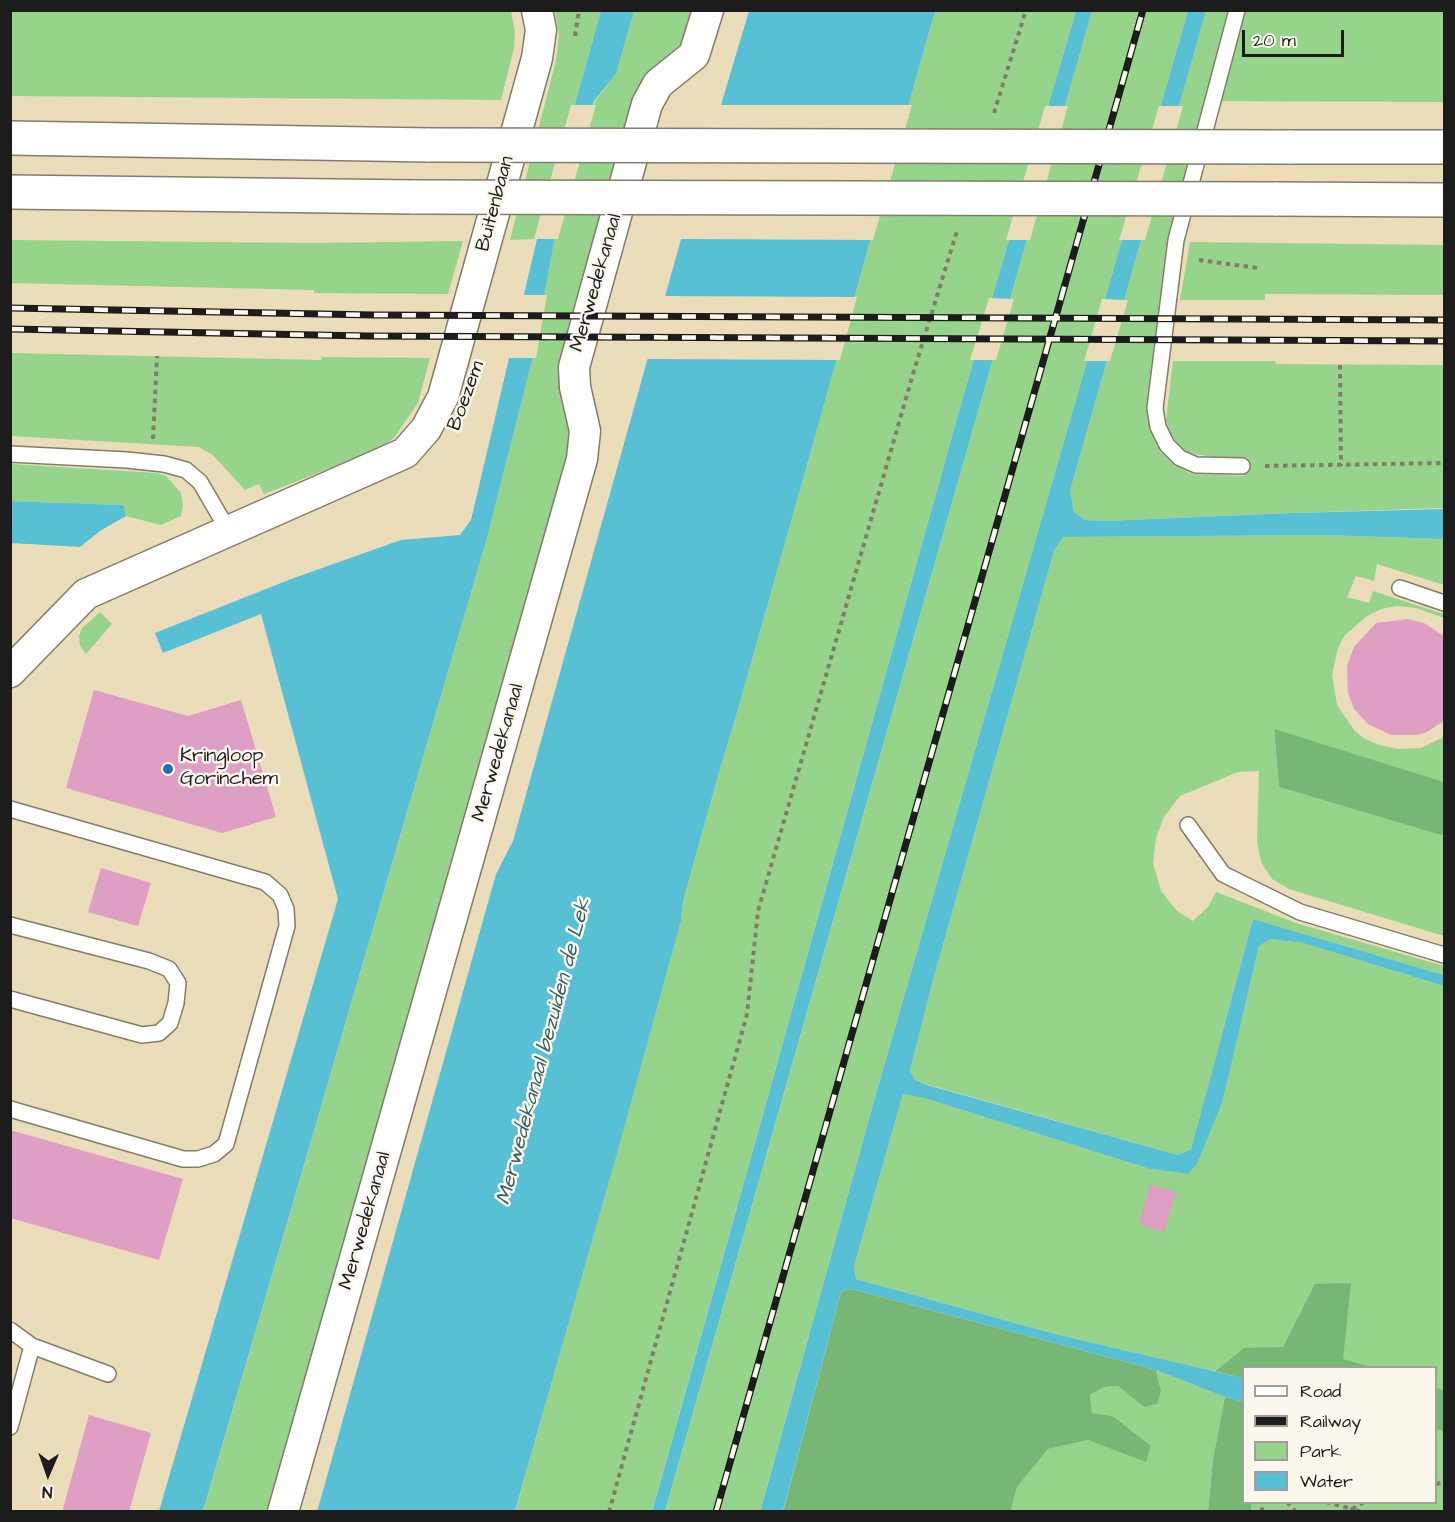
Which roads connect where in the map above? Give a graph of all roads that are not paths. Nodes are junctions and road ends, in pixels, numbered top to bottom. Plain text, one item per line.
1 (537, 10) edge
2 (708, 10) edge
3 (1238, 10) edge
4 (10, 138) edge
5 (1444, 147) edge
6 (10, 192) edge
7 (1444, 200) edge
8 (443, 397) joint
9 (10, 454) edge
10 (1242, 466) road end
11 (228, 530) junction
12 (1400, 588) dead end
13 (1444, 603) edge
14 (10, 672) edge
15 (10, 809) edge
16 (1188, 825) dead end
17 (10, 925) edge
18 (1444, 955) edge
19 (10, 999) edge
20 (10, 1109) edge
21 (10, 1330) edge
22 (32, 1346) junction
23 (108, 1374) dead end
24 (10, 1427) edge
25 (283, 1512) edge

1 - 8 street, Buitenbaan
2 - 25 street, Merwedekanaal
3 - 10 lane
4 - 5 highway, bridge
6 - 7 highway, bridge
8 - 11 street, Boezem
9 - 11 lane
11 - 14 street, Boezem
12 - 13 lane
15 - 20 lane
16 - 18 lane
17 - 19 lane
21 - 22 lane
22 - 23 lane
22 - 24 lane

